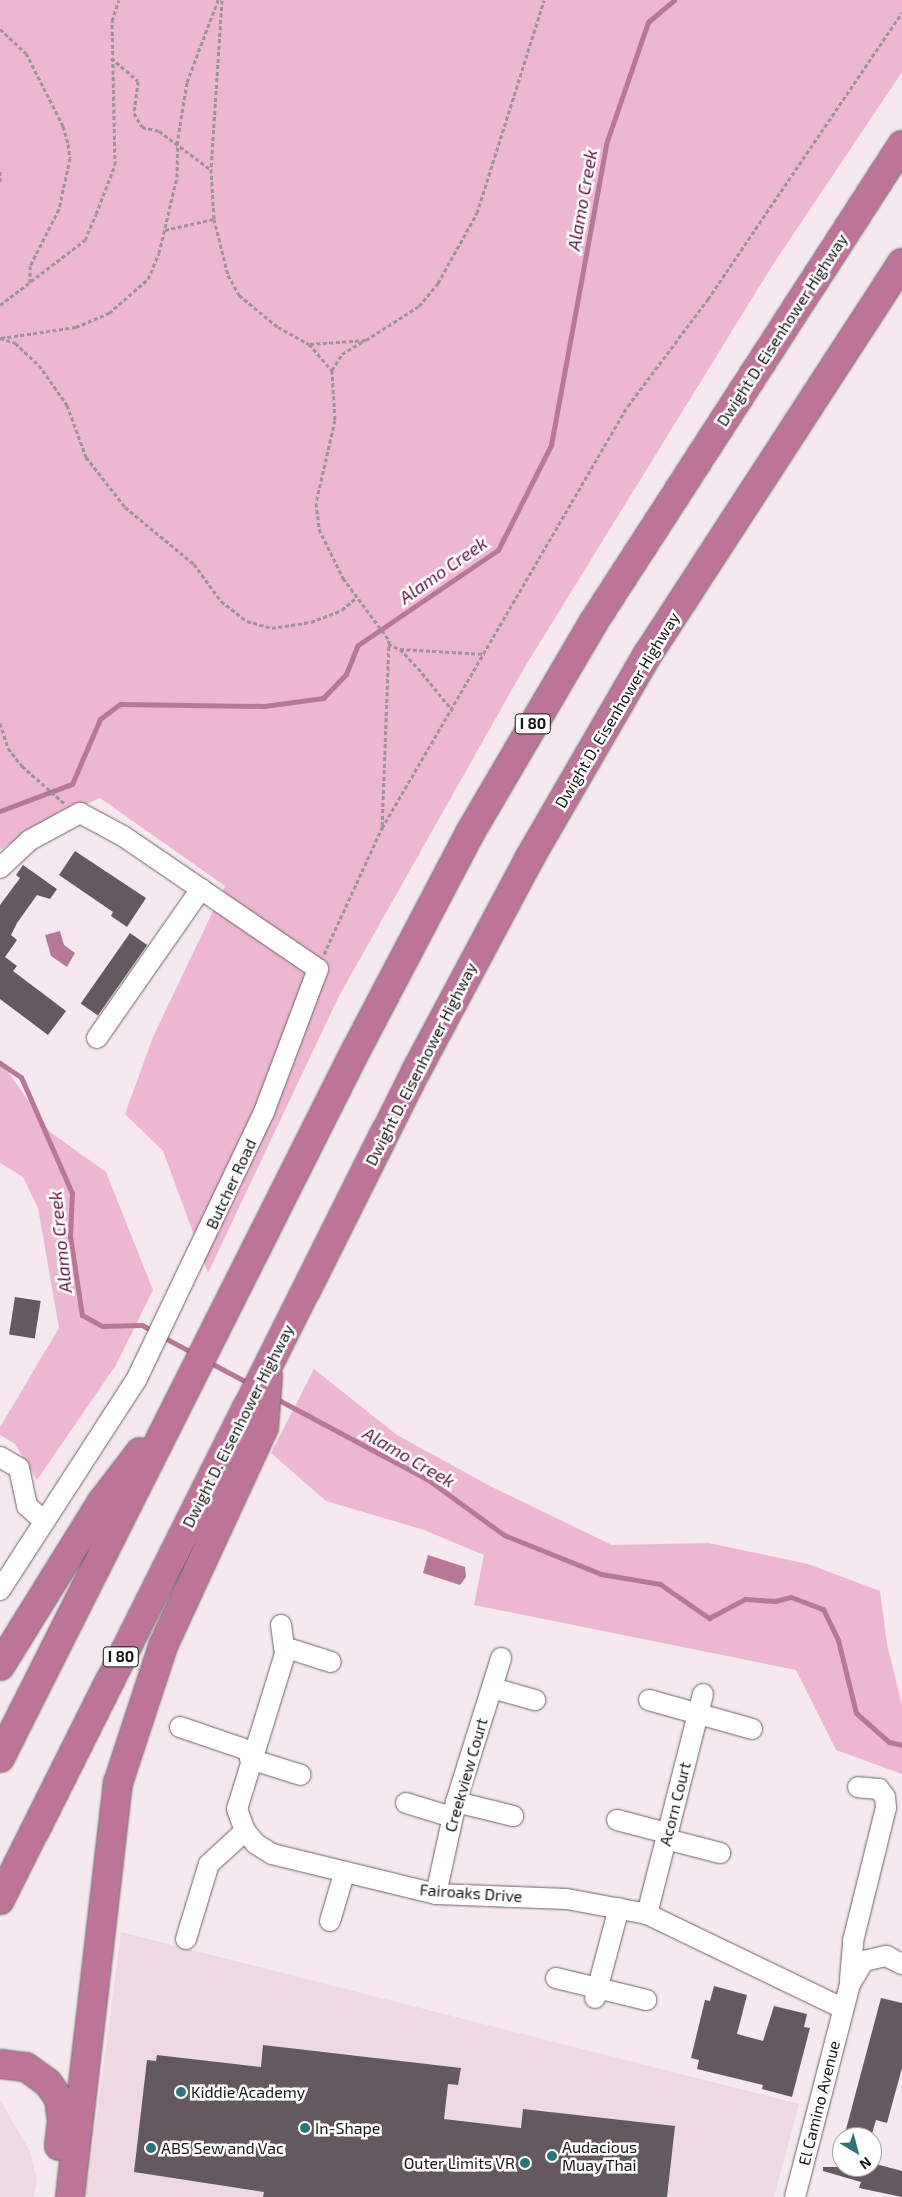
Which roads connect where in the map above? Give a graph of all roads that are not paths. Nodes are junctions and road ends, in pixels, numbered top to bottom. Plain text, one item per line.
1 (902, 146) edge
2 (902, 263) edge
3 (902, 284) edge
4 (861, 326) junction
5 (0, 868) edge
6 (201, 889) junction
7 (97, 1038) dead end
8 (183, 1394) junction
9 (253, 1421) junction
10 (0, 1456) edge
11 (44, 1520) junction
12 (0, 1590) edge
13 (281, 1624) dead end
14 (284, 1647) junction
15 (501, 1658) dead end
16 (331, 1662) dead end
17 (0, 1666) edge
18 (492, 1688) junction
19 (703, 1694) dead end
20 (535, 1700) dead end
21 (649, 1700) dead end
22 (698, 1715) junction
23 (180, 1727) dead end
24 (752, 1729) dead end
25 (252, 1755) junction
26 (0, 1758) edge
27 (301, 1775) dead end
28 (858, 1787) dead end
29 (406, 1803) dead end
30 (454, 1809) junction
31 (513, 1816) dead end
32 (618, 1820) dead end
33 (245, 1831) junction
34 (667, 1836) junction
35 (720, 1853) dead end
36 (344, 1874) junction
37 (436, 1894) junction
38 (0, 1900) edge
39 (619, 1908) junction
40 (647, 1914) junction
41 (330, 1921) dead end
42 (186, 1939) dead end
43 (902, 1964) edge
44 (556, 1978) dead end
45 (850, 1984) junction
46 (597, 1993) junction
47 (646, 2000) dead end
48 (842, 2008) junction
49 (0, 2064) edge
50 (54, 2197) edge
51 (70, 2197) edge
52 (795, 2197) edge

1 - 8 highway, Dwight D. Eisenhower Highway / I 80
2 - 4 highway, Dwight D. Eisenhower Highway
3 - 4 highway
4 - 9 highway, Dwight D. Eisenhower Highway
5 - 6 street
6 - 7 street
6 - 11 street, Butcher Road
8 - 17 highway
8 - 26 highway, Dwight D. Eisenhower Highway / I 80
9 - 38 highway, Dwight D. Eisenhower Highway / I 80
9 - 51 highway
10 - 11 street
11 - 12 street, Butcher Road
13 - 14 street, Fairoaks Drive
14 - 16 street
14 - 25 street, Fairoaks Drive
15 - 18 street, Creekview Court
18 - 20 street
18 - 30 street, Creekview Court
19 - 22 street, Acorn Court
21 - 22 street
22 - 24 street
22 - 34 street, Acorn Court
23 - 25 street
25 - 27 street
25 - 33 street, Fairoaks Drive
28 - 45 street
29 - 30 street
30 - 31 street
30 - 37 street, Creekview Court
32 - 34 street
33 - 36 street, Fairoaks Drive
33 - 42 street
34 - 35 street
34 - 40 street, Acorn Court
36 - 37 street, Fairoaks Drive
36 - 41 street
37 - 39 street, Fairoaks Drive
39 - 40 street, Fairoaks Drive
39 - 46 street
40 - 48 street, Fairoaks Drive
43 - 45 street
44 - 46 street
45 - 48 street, El Camino Avenue
46 - 47 street
48 - 52 street, El Camino Avenue
49 - 50 highway

